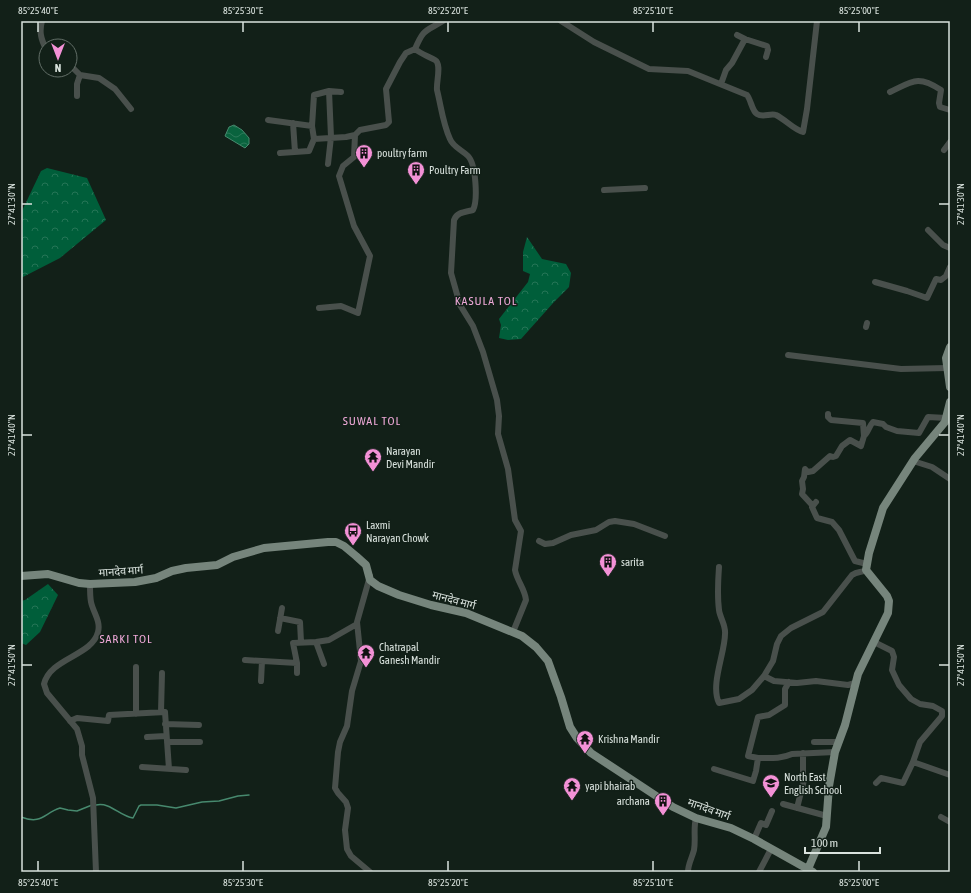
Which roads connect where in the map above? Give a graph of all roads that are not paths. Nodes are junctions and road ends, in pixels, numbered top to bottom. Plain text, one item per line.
1 (42, 21) edge
2 (443, 21) edge
3 (561, 21) edge
4 (817, 21) edge
5 (737, 35) dead end
6 (41, 38) edge
7 (745, 39) junction
8 (415, 49) junction
9 (766, 57) dead end
10 (80, 75) joint
11 (721, 84) junction
12 (329, 92) junction
13 (341, 92) dead end
14 (890, 92) dead end
15 (77, 96) dead end
16 (131, 109) dead end
17 (950, 110) edge
18 (268, 120) dead end
19 (293, 123) junction
20 (312, 126) junction
21 (355, 134) junction
22 (331, 137) junction
23 (314, 139) junction
24 (950, 142) edge
25 (944, 150) dead end
26 (295, 152) junction
27 (280, 153) dead end
28 (328, 164) dead end
29 (645, 188) dead end
30 (604, 190) dead end
31 (928, 230) dead end
32 (950, 248) edge
33 (950, 267) edge
34 (875, 282) dead end
35 (319, 308) dead end
36 (950, 347) edge
37 (788, 355) dead end
38 (947, 368) junction
39 (950, 384) edge
40 (950, 387) edge
41 (950, 402) edge
42 (828, 414) dead end
43 (946, 418) junction
44 (864, 436) junction
45 (913, 461) junction
46 (950, 479) edge
47 (665, 536) dead end
48 (539, 540) dead end
49 (719, 566) dead end
50 (866, 567) junction
51 (21, 576) edge
52 (370, 576) junction
53 (90, 584) junction
54 (282, 608) dead end
55 (280, 618) junction
56 (357, 624) junction
57 (278, 631) dead end
58 (513, 632) junction
59 (301, 642) junction
60 (316, 642) junction
61 (874, 642) junction
62 (245, 660) dead end
63 (262, 661) junction
64 (297, 663) junction
65 (324, 664) dead end
66 (136, 667) dead end
67 (162, 673) dead end
68 (297, 673) dead end
69 (764, 676) junction
70 (261, 681) dead end
71 (788, 682) junction
72 (855, 684) junction
73 (162, 712) junction
74 (136, 714) junction
75 (70, 721) junction
76 (165, 724) junction
77 (199, 725) dead end
78 (147, 737) dead end
79 (166, 739) junction
80 (200, 742) dead end
81 (814, 742) dead end
82 (839, 742) junction
83 (835, 752) junction
84 (803, 753) junction
85 (758, 758) junction
86 (914, 762) junction
87 (142, 767) dead end
88 (169, 769) junction
89 (714, 769) dead end
90 (186, 770) dead end
91 (950, 775) edge
92 (876, 783) dead end
93 (783, 804) dead end
94 (797, 808) junction
95 (772, 811) dead end
96 (827, 816) junction
97 (941, 817) dead end
98 (696, 818) junction
99 (950, 822) edge
100 (754, 839) junction
101 (771, 849) junction
102 (809, 871) edge
103 (96, 872) edge
104 (370, 872) edge
105 (688, 872) edge
106 (759, 872) edge

1 - 6 street
2 - 8 street
3 - 11 street
4 - 11 street
5 - 7 street
7 - 9 street
7 - 11 street
8 - 21 street
8 - 58 street
10 - 15 street
10 - 16 street
12 - 13 street
12 - 20 street
12 - 22 street
14 - 17 street
18 - 19 street
19 - 20 street
19 - 26 street
20 - 23 street
21 - 22 street
21 - 35 street
22 - 23 street
22 - 28 street
23 - 26 street
24 - 25 street
26 - 27 street
29 - 30 street
31 - 32 street
33 - 34 street
36 - 38 main road
37 - 38 street
38 - 39 main road
39 - 40 main road
41 - 43 main road
42 - 44 street
43 - 44 street
43 - 45 main road
44 - 50 street
45 - 46 street
45 - 50 main road
47 - 48 street
49 - 69 street
50 - 61 main road
50 - 69 street
51 - 53 main road, मानदेव मार्ग
52 - 53 main road, मानदेव मार्ग
52 - 56 street
52 - 58 main road, मानदेव मार्ग
53 - 75 street
54 - 55 street
55 - 57 street
55 - 59 street
56 - 60 street
56 - 104 street
58 - 98 main road, मानदेव मार्ग
59 - 60 street
59 - 64 street
60 - 65 street
61 - 72 main road
61 - 86 street
62 - 63 street
63 - 64 street
63 - 70 street
64 - 68 street
66 - 74 street
67 - 73 street
69 - 71 street
71 - 72 street
71 - 85 street
72 - 82 main road
73 - 74 street
73 - 76 street
74 - 75 street
75 - 103 street
76 - 77 street
76 - 79 street
78 - 79 street
79 - 80 street
79 - 88 street
81 - 82 street
82 - 83 main road
83 - 84 street
83 - 96 main road
84 - 85 street
84 - 94 street
85 - 89 street
86 - 91 street
86 - 92 street
87 - 88 street
88 - 90 street
93 - 94 street
94 - 96 street
95 - 100 street
96 - 102 main road
97 - 99 street
98 - 100 main road, मानदेव मार्ग
98 - 105 street
100 - 101 main road, मानदेव मार्ग
101 - 102 main road, मानदेव मार्ग
101 - 106 street

